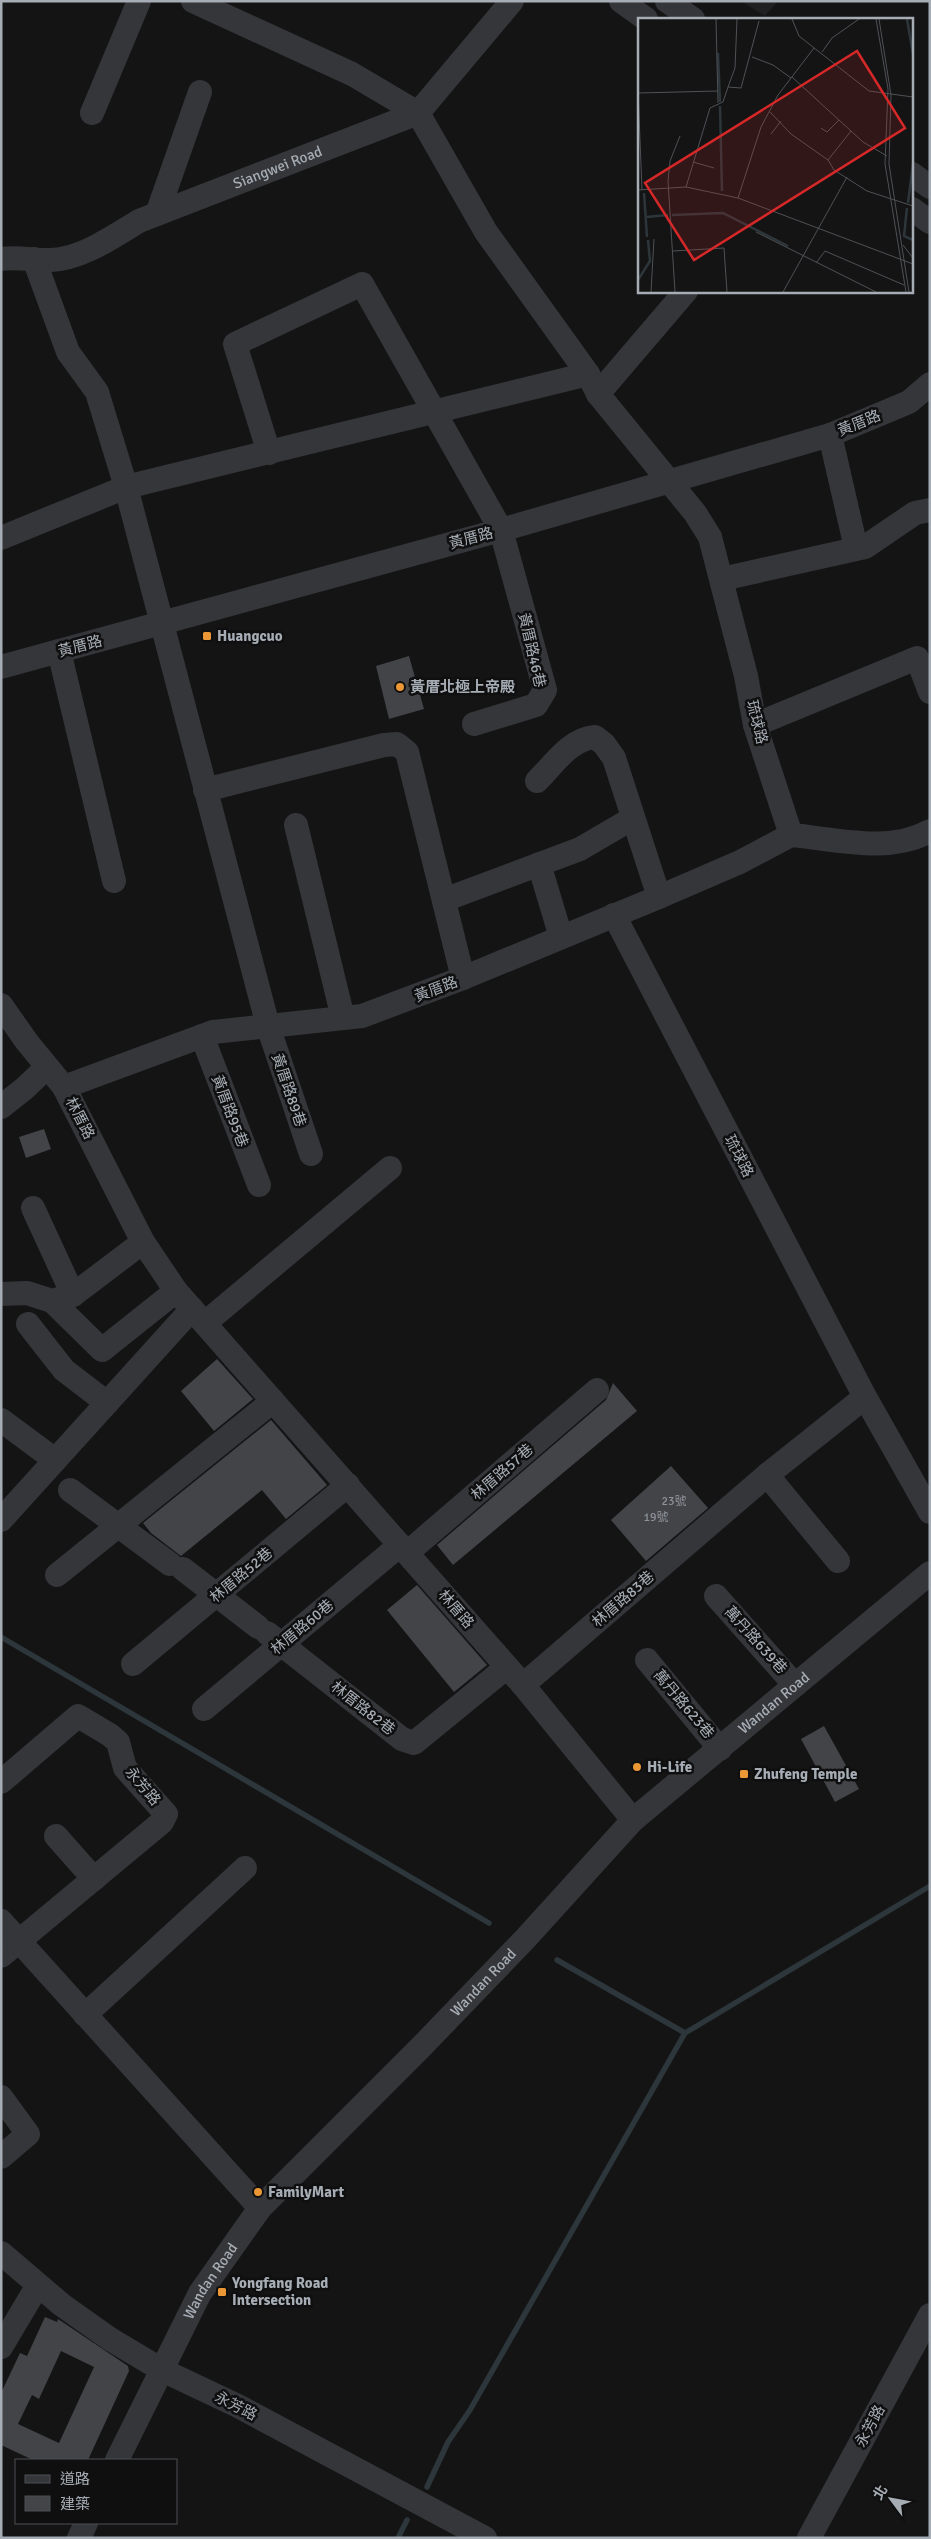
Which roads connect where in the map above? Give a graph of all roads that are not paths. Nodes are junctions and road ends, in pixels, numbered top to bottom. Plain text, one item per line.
1 (139, 1) edge
2 (193, 1) edge
3 (512, 1) edge
4 (621, 1) edge
5 (668, 1) edge
6 (645, 18) edge
7 (692, 18) edge
8 (200, 92) dead end
9 (92, 113) dead end
10 (418, 113) junction
11 (914, 175) edge
12 (930, 187) edge
13 (914, 211) edge
14 (157, 214) junction
15 (930, 222) edge
16 (1, 259) edge
17 (34, 259) junction
18 (685, 292) edge
19 (593, 384) junction
20 (930, 384) edge
21 (436, 412) junction
22 (830, 435) junction
23 (269, 453) junction
24 (670, 482) junction
25 (126, 487) junction
26 (930, 510) edge
27 (501, 530) junction
28 (2, 534) edge
29 (856, 548) junction
30 (722, 579) junction
31 (160, 624) junction
32 (59, 652) junction
33 (1, 667) edge
34 (930, 692) edge
35 (474, 724) dead end
36 (755, 724) junction
37 (537, 782) dead end
38 (205, 790) junction
39 (634, 818) junction
40 (296, 825) dead end
41 (930, 831) edge
42 (791, 835) junction
43 (538, 864) junction
44 (114, 881) dead end
45 (659, 897) junction
46 (444, 900) junction
47 (614, 915) junction
48 (561, 937) junction
49 (464, 978) junction
50 (1, 1005) edge
51 (342, 1018) junction
52 (268, 1026) junction
53 (202, 1036) junction
54 (47, 1067) junction
55 (64, 1087) junction
56 (1, 1107) edge
57 (311, 1154) dead end
58 (390, 1168) dead end
59 (259, 1185) dead end
60 (33, 1208) dead end
61 (143, 1242) junction
62 (176, 1291) junction
63 (1, 1294) edge
64 (63, 1298) junction
65 (199, 1316) junction
66 (28, 1324) dead end
67 (597, 1390) dead end
68 (865, 1397) junction
69 (273, 1401) junction
70 (107, 1403) junction
71 (1, 1420) edge
72 (55, 1460) junction
73 (768, 1475) junction
74 (348, 1485) junction
75 (70, 1490) dead end
76 (930, 1512) edge
77 (1, 1520) edge
78 (118, 1526) junction
79 (403, 1549) junction
80 (838, 1561) dead end
81 (930, 1574) edge
82 (57, 1575) dead end
83 (216, 1595) junction
84 (716, 1596) dead end
85 (269, 1635) junction
86 (647, 1660) dead end
87 (133, 1664) dead end
88 (507, 1667) junction
89 (523, 1685) junction
90 (795, 1685) junction
91 (204, 1709) dead end
92 (720, 1749) junction
93 (1, 1782) edge
94 (633, 1820) junction
95 (56, 1836) dead end
96 (246, 1868) dead end
97 (94, 1879) junction
98 (1, 1920) edge
99 (11, 1949) edge
100 (85, 2015) junction
101 (1, 2097) edge
102 (1, 2157) edge
103 (260, 2208) junction
104 (1, 2254) edge
105 (38, 2285) junction
106 (930, 2315) edge
107 (1, 2347) edge
108 (162, 2370) junction
109 (118, 2459) edge
110 (86, 2524) edge
111 (79, 2538) edge
112 (484, 2538) edge
113 (809, 2538) edge

1 - 9 street
2 - 10 street
3 - 10 street, Siangwei Road
4 - 6 street
5 - 7 street
8 - 14 street
10 - 14 street, Siangwei Road
10 - 19 street, 琉球路
11 - 12 street
13 - 15 street
14 - 17 street, Siangwei Road
16 - 17 street, Siangwei Road
17 - 25 street, 黃厝路89巷
18 - 19 street
19 - 21 street
19 - 24 street, 琉球路
20 - 22 street, 黃厝路
21 - 23 street
21 - 23 street, 黃厝路46巷
21 - 27 street, 黃厝路46巷
22 - 24 street, 黃厝路
22 - 29 street
23 - 25 street
24 - 27 street, 黃厝路
24 - 30 street, 琉球路
25 - 28 street
25 - 31 street, 黃厝路89巷
26 - 29 street
27 - 31 street, 黃厝路
27 - 35 street, 黃厝路46巷
29 - 30 street
30 - 36 street, 琉球路
31 - 32 street, 黃厝路
31 - 38 street, 黃厝路89巷
32 - 33 street, 黃厝路
32 - 44 street
34 - 36 street
36 - 42 street, 琉球路
37 - 39 street
38 - 46 street
38 - 52 street, 黃厝路89巷
39 - 43 street
39 - 45 street
40 - 51 street
41 - 42 street
42 - 45 street, 黃厝路
43 - 46 street
43 - 48 street
45 - 47 street, 黃厝路
46 - 49 street
47 - 48 street, 黃厝路
47 - 68 street, 琉球路
48 - 49 street, 黃厝路
49 - 51 street, 黃厝路
50 - 54 street, 林厝路
51 - 52 street, 黃厝路
52 - 53 street, 黃厝路
52 - 57 street, 黃厝路89巷
53 - 55 street, 黃厝路
53 - 59 street, 黃厝路95巷
54 - 55 street, 林厝路
54 - 56 street
55 - 61 street, 林厝路
58 - 65 street
60 - 64 street
61 - 62 street, 林厝路
61 - 64 street
62 - 64 street
62 - 65 street, 林厝路
63 - 64 street
65 - 69 street, 林厝路
65 - 70 street
66 - 70 street
67 - 79 street, 林厝路57巷
68 - 73 street
68 - 76 street, 琉球路
69 - 74 street, 林厝路
69 - 78 street
70 - 72 street
71 - 72 street
72 - 77 street
73 - 80 street
73 - 89 street, 林厝路83巷
74 - 79 street, 林厝路
74 - 83 street, 林厝路52巷
75 - 78 street
78 - 82 street
78 - 83 street
79 - 85 street, 林厝路60巷
79 - 88 street, 林厝路
81 - 90 street, Wandan Road
83 - 85 street
83 - 87 street, 林厝路52巷
84 - 90 street, 萬丹路639巷
85 - 88 street, 林厝路82巷
85 - 91 street, 林厝路60巷
86 - 92 street, 萬丹路623巷
88 - 89 street, 林厝路
89 - 94 street, 林厝路
90 - 92 street, Wandan Road
92 - 94 street, Wandan Road
93 - 97 street, 永芳路
94 - 103 street, Wandan Road
95 - 97 street
96 - 100 street
97 - 99 street, 永芳路
98 - 99 street
99 - 100 street
100 - 103 street
101 - 102 street
103 - 108 street, Wandan Road
104 - 105 street, 永芳路
105 - 107 street
105 - 108 street, 永芳路
106 - 113 street, 永芳路
108 - 109 street, Wandan Road
108 - 112 street, 永芳路
110 - 111 street

